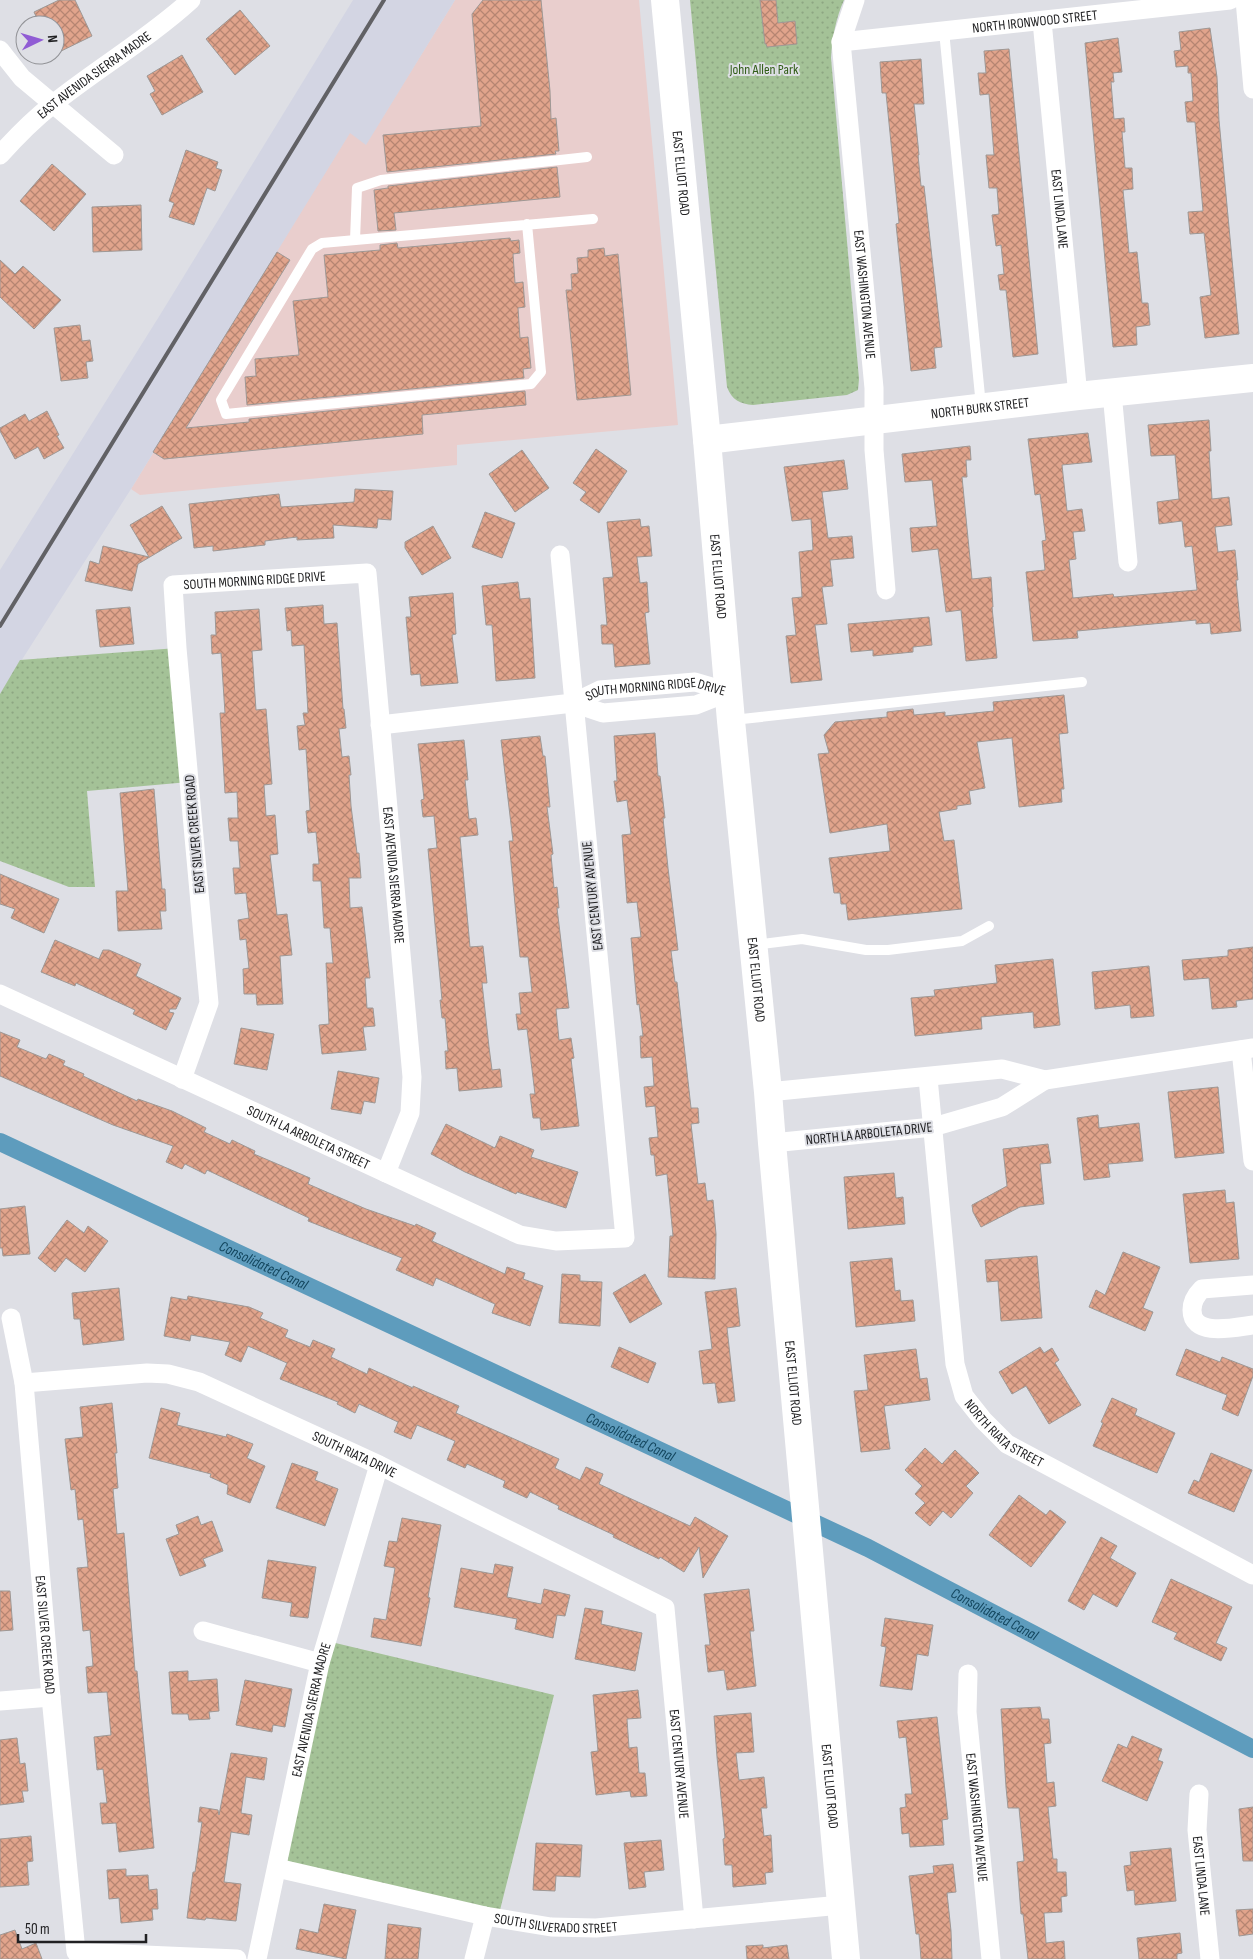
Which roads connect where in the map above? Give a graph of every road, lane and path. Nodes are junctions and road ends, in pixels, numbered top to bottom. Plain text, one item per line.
1 (191, 0) edge
2 (665, 0) edge
3 (855, 0) edge
4 (1230, 0) edge
5 (1245, 0) edge
6 (1042, 22) junction
7 (944, 31) junction
8 (841, 42) junction
9 (0, 50) edge
10 (1253, 89) edge
11 (52, 104) junction
12 (0, 155) edge
13 (114, 155) dead end
14 (587, 157) dead end
15 (593, 219) dead end
16 (527, 224) junction
17 (355, 240) junction
18 (1253, 378) edge
19 (1112, 392) junction
20 (1078, 396) junction
21 (982, 408) junction
22 (874, 421) junction
23 (707, 440) junction
24 (560, 555) dead end
25 (1128, 562) dead end
26 (367, 573) joint
27 (174, 585) joint
28 (886, 590) dead end
29 (1082, 682) dead end
30 (729, 692) junction
31 (574, 703) junction
32 (731, 720) junction
33 (380, 725) junction
34 (990, 926) dead end
35 (753, 945) junction
36 (0, 994) edge
37 (1247, 1049) edge
38 (928, 1078) junction
39 (182, 1079) junction
40 (1045, 1080) junction
41 (768, 1092) junction
42 (933, 1126) junction
43 (772, 1143) junction
44 (1253, 1161) edge
45 (386, 1172) junction
46 (625, 1238) joint
47 (1253, 1285) edge
48 (10, 1318) dead end
49 (1253, 1325) edge
50 (24, 1383) junction
51 (379, 1465) junction
52 (1253, 1575) edge
53 (665, 1608) joint
54 (203, 1631) dead end
55 (320, 1663) junction
56 (968, 1674) dead end
57 (51, 1697) junction
58 (0, 1702) edge
59 (1199, 1794) dead end
60 (277, 1868) junction
61 (841, 1905) junction
62 (485, 1916) junction
63 (694, 1919) junction
64 (237, 1959) edge
65 (257, 1959) edge
66 (474, 1959) edge
67 (846, 1959) edge
68 (991, 1959) edge
69 (1210, 1959) edge

1 - 11 street, EAST AVENIDA SIERRA MADRE
2 - 23 main road, EAST ELLIOT ROAD
3 - 8 street, EAST WASHINGTON AVENUE
4 - 6 street, NORTH IRONWOOD STREET
5 - 10 street
6 - 7 street, NORTH IRONWOOD STREET
6 - 20 street, EAST LINDA LANE
7 - 8 street, NORTH IRONWOOD STREET
7 - 21 lane
8 - 22 street, EAST WASHINGTON AVENUE
9 - 11 street
11 - 12 street, EAST AVENIDA SIERRA MADRE
11 - 13 street
14 - 17 lane
15 - 16 lane
16 - 17 lane
16 - 17 lane
18 - 19 main road, NORTH BURK STREET
19 - 20 main road, NORTH BURK STREET
19 - 25 street
20 - 21 main road, NORTH BURK STREET
21 - 22 main road, NORTH BURK STREET
22 - 23 main road, NORTH BURK STREET
22 - 28 street, EAST WASHINGTON AVENUE
23 - 30 main road, EAST ELLIOT ROAD
24 - 31 street, EAST CENTURY AVENUE
26 - 27 street, SOUTH MORNING RIDGE DRIVE
26 - 33 street, EAST AVENIDA SIERRA MADRE
27 - 39 street, EAST SILVER CREEK ROAD
29 - 32 lane
30 - 31 street, SOUTH MORNING RIDGE DRIVE
30 - 32 main road, EAST ELLIOT ROAD
31 - 33 street, SOUTH MORNING RIDGE DRIVE
31 - 46 street, EAST CENTURY AVENUE
32 - 35 main road, EAST ELLIOT ROAD
33 - 45 street, EAST AVENIDA SIERRA MADRE
34 - 35 lane
35 - 41 main road, EAST ELLIOT ROAD
36 - 39 street, SOUTH LA ARBOLETA STREET
37 - 40 street, NORTH LA ARBOLETA DRIVE
37 - 44 street
38 - 40 street, NORTH LA ARBOLETA DRIVE
38 - 41 street, NORTH LA ARBOLETA DRIVE
38 - 42 street, NORTH RIATA STREET
39 - 45 street, SOUTH LA ARBOLETA STREET
40 - 42 street, NORTH LA ARBOLETA DRIVE
41 - 43 main road, EAST ELLIOT ROAD
42 - 43 street, NORTH LA ARBOLETA DRIVE
42 - 52 street, NORTH RIATA STREET
43 - 61 main road, EAST ELLIOT ROAD
45 - 46 street, SOUTH LA ARBOLETA STREET
47 - 49 street
48 - 50 street, EAST SILVER CREEK ROAD
50 - 51 street, SOUTH RIATA DRIVE
50 - 57 street, EAST SILVER CREEK ROAD
51 - 53 street, SOUTH RIATA DRIVE
51 - 55 street, EAST AVENIDA SIERRA MADRE
53 - 63 street, EAST CENTURY AVENUE
54 - 55 street
55 - 60 street, EAST AVENIDA SIERRA MADRE
56 - 68 street, EAST WASHINGTON AVENUE
57 - 58 street
57 - 64 street, EAST SILVER CREEK ROAD
59 - 69 street, EAST LINDA LANE
60 - 62 street, SOUTH SILVERADO STREET
60 - 65 street, EAST AVENIDA SIERRA MADRE
61 - 63 street, SOUTH SILVERADO STREET
61 - 67 main road, EAST ELLIOT ROAD
62 - 63 street, SOUTH SILVERADO STREET
62 - 66 street

